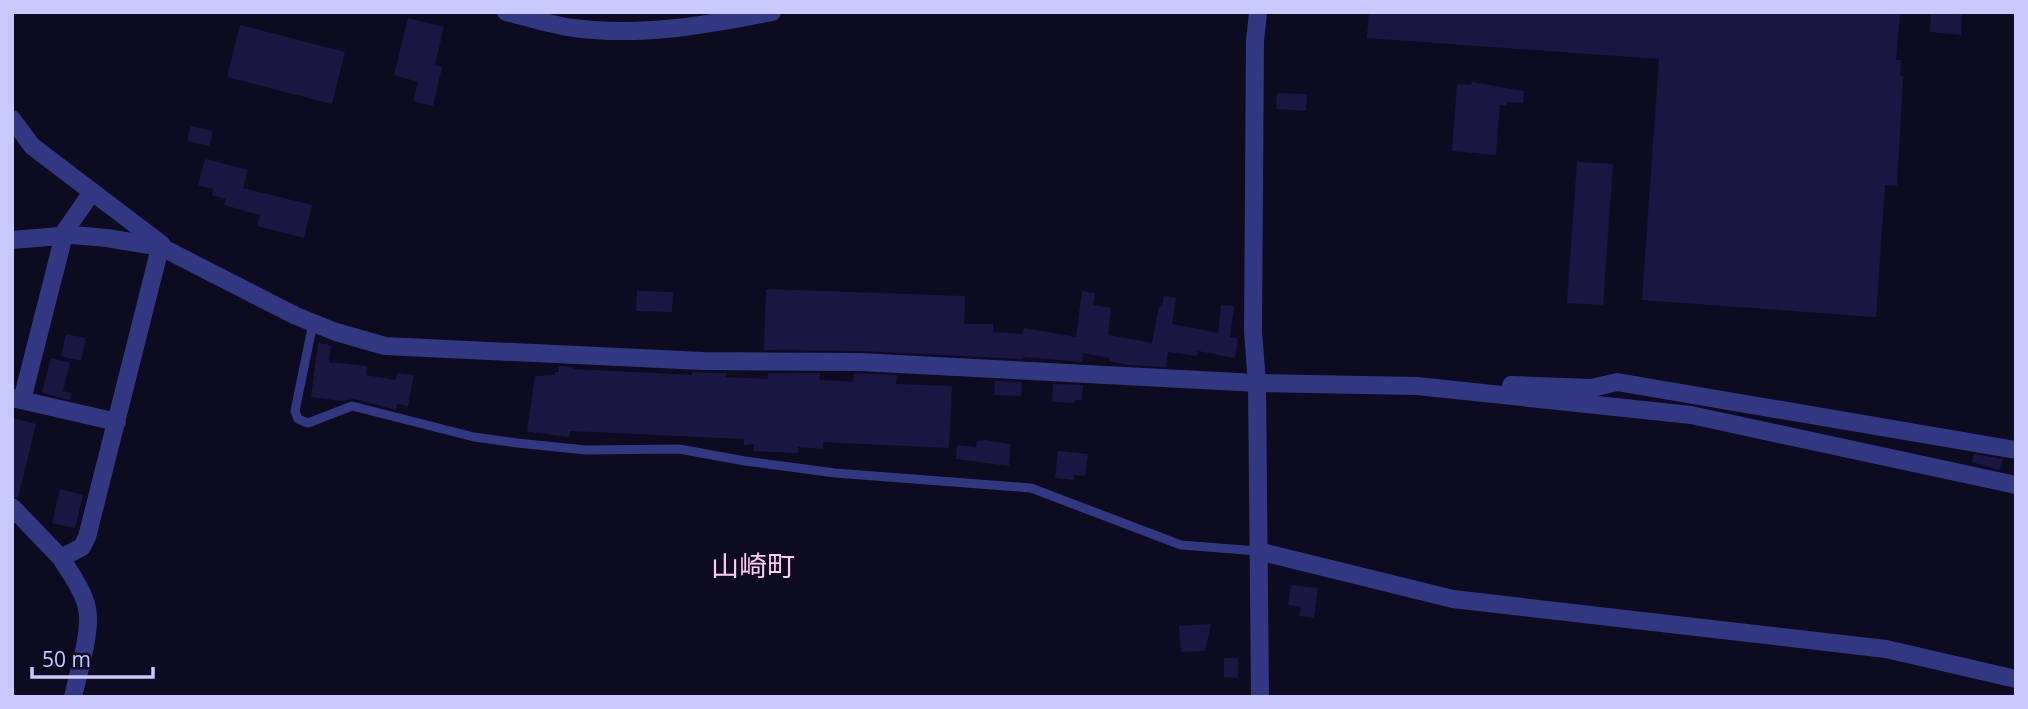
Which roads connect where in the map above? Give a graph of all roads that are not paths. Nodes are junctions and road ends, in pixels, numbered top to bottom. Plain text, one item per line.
1 (506, 12) edge
2 (772, 12) edge
3 (1258, 12) edge
4 (15, 130) edge
5 (92, 192) junction
6 (64, 236) junction
7 (12, 240) edge
8 (161, 247) junction
9 (313, 323) junction
10 (1257, 383) junction
11 (1440, 388) junction
12 (17, 399) edge
13 (117, 422) junction
14 (2016, 450) edge
15 (2016, 485) edge
16 (12, 507) edge
17 (1258, 551) junction
18 (61, 558) junction
19 (2016, 679) edge
20 (73, 697) edge
21 (1260, 697) edge

1 - 2 street
3 - 10 street
4 - 5 street
5 - 6 street
5 - 8 street
6 - 7 street
6 - 8 street
6 - 12 street
8 - 9 street
8 - 13 street
9 - 10 street
9 - 17 lane
10 - 11 street
10 - 17 street
11 - 14 street
11 - 15 street
12 - 13 street
13 - 18 street
16 - 18 street
17 - 19 street
17 - 21 street
18 - 20 street

